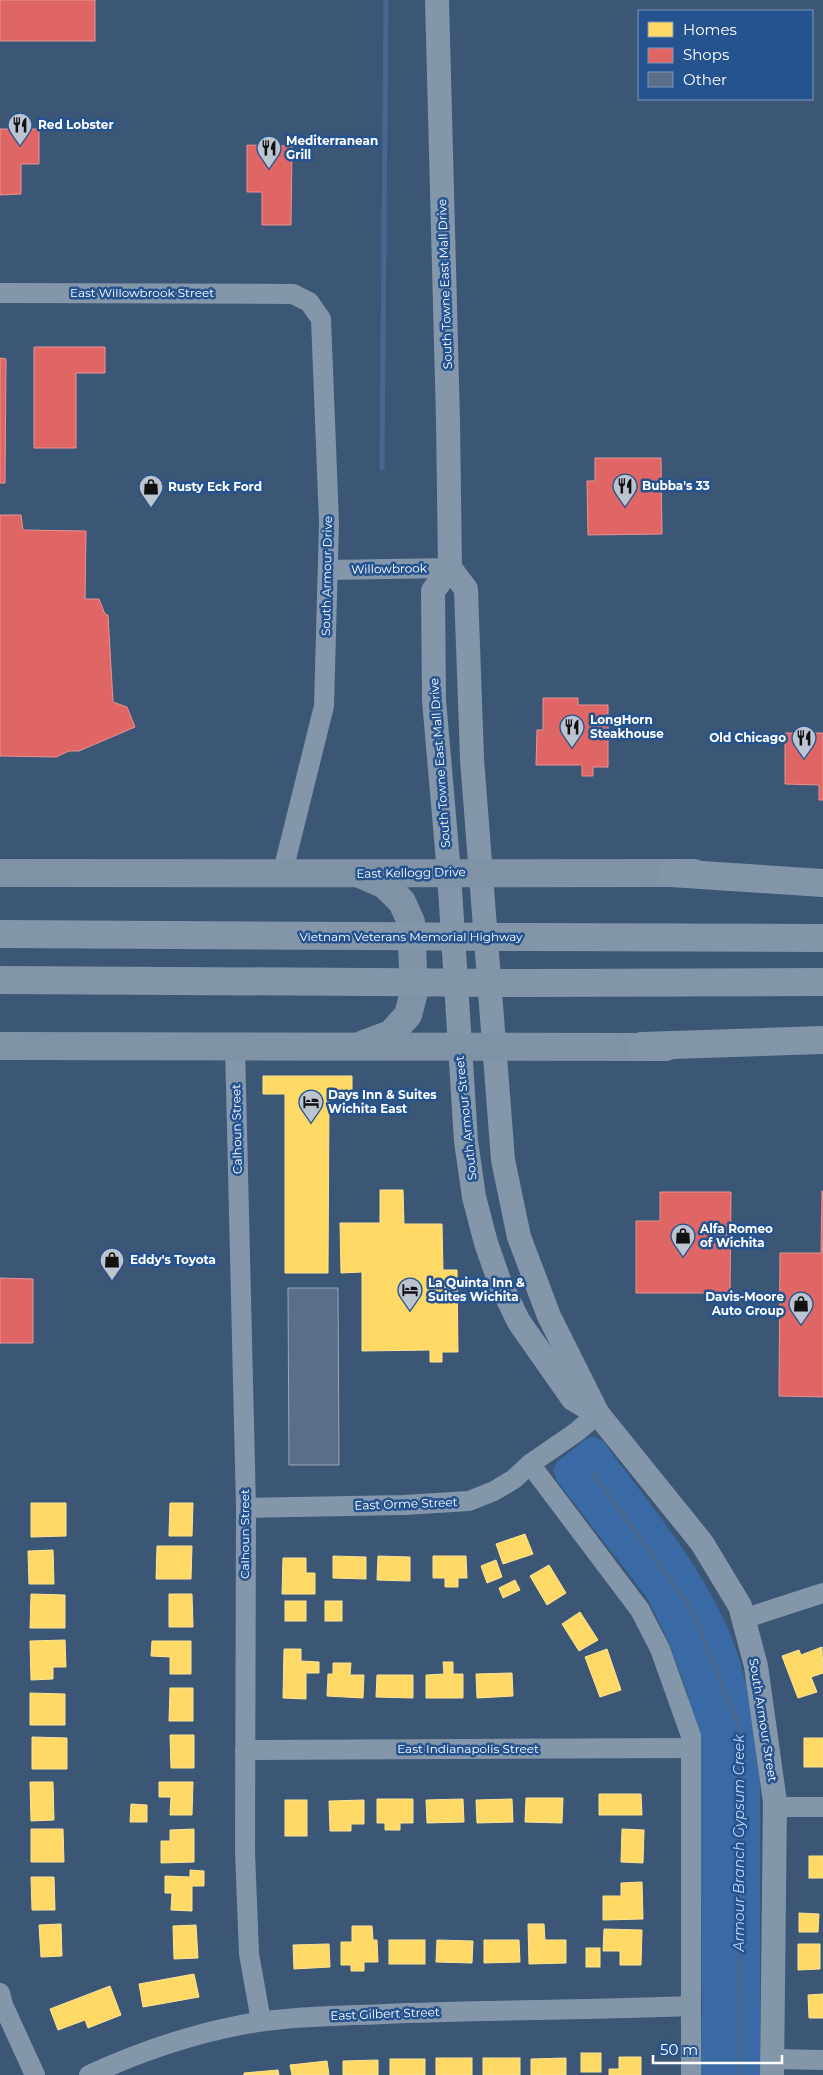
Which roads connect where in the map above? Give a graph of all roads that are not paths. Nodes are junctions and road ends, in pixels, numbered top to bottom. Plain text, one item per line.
1 (437, 0) edge
2 (0, 293) edge
3 (285, 294) joint
4 (450, 568) junction
5 (328, 570) junction
6 (481, 872) junction
7 (823, 872) edge
8 (0, 873) edge
9 (449, 873) junction
10 (671, 873) junction
11 (360, 874) junction
12 (282, 875) junction
13 (823, 883) edge
14 (0, 934) edge
15 (823, 938) edge
16 (0, 980) edge
17 (823, 982) edge
18 (823, 1040) edge
19 (236, 1045) junction
20 (0, 1046) edge
21 (360, 1046) junction
22 (459, 1046) junction
23 (495, 1046) junction
24 (642, 1046) junction
25 (823, 1050) edge
26 (598, 1414) junction
27 (530, 1464) junction
28 (246, 1508) junction
29 (823, 1593) edge
30 (743, 1619) junction
31 (691, 1748) junction
32 (245, 1750) junction
33 (775, 1807) junction
34 (823, 1808) edge
35 (0, 1993) edge
36 (691, 2006) junction
37 (261, 2022) junction
38 (823, 2060) edge
39 (773, 2067) edge
40 (35, 2075) edge
41 (89, 2075) edge
42 (691, 2075) edge

1 - 4 street, South Towne East Mall Drive
2 - 3 street, East Willowbrook Street
3 - 5 street, South Armour Drive
4 - 5 street, Willowbrook
4 - 6 street
4 - 9 street, South Towne East Mall Drive
5 - 12 street, South Armour Drive
6 - 9 main road, East Kellogg Drive
6 - 10 main road, East Kellogg Drive
6 - 23 street, South Armour Street
7 - 10 main road, East Kellogg Drive
8 - 12 main road, East Kellogg Drive
9 - 11 main road, East Kellogg Drive
9 - 22 street, South Armour Street
10 - 13 highway
11 - 12 main road, East Kellogg Drive
11 - 21 main road
14 - 15 highway, Vietnam Veterans Memorial Highway, bridge
16 - 17 highway, bridge
18 - 24 highway
19 - 20 main road
19 - 21 main road
19 - 28 street, Calhoun Street
21 - 22 main road
22 - 23 main road
22 - 26 street, South Armour Street
23 - 24 main road
23 - 26 street, South Armour Street
24 - 25 main road
26 - 27 street, East Orme Street
26 - 30 street, South Armour Street
27 - 28 street, East Orme Street
27 - 31 street
28 - 32 street, Calhoun Street
29 - 30 street
30 - 33 street, South Armour Street
31 - 32 street, East Indianapolis Street
31 - 36 street
32 - 37 street, Calhoun Street
33 - 34 street
33 - 39 street, South Armour Street
35 - 40 street
36 - 37 street, East Gilbert Street
36 - 42 street
37 - 41 street, East Gilbert Street
38 - 39 street

